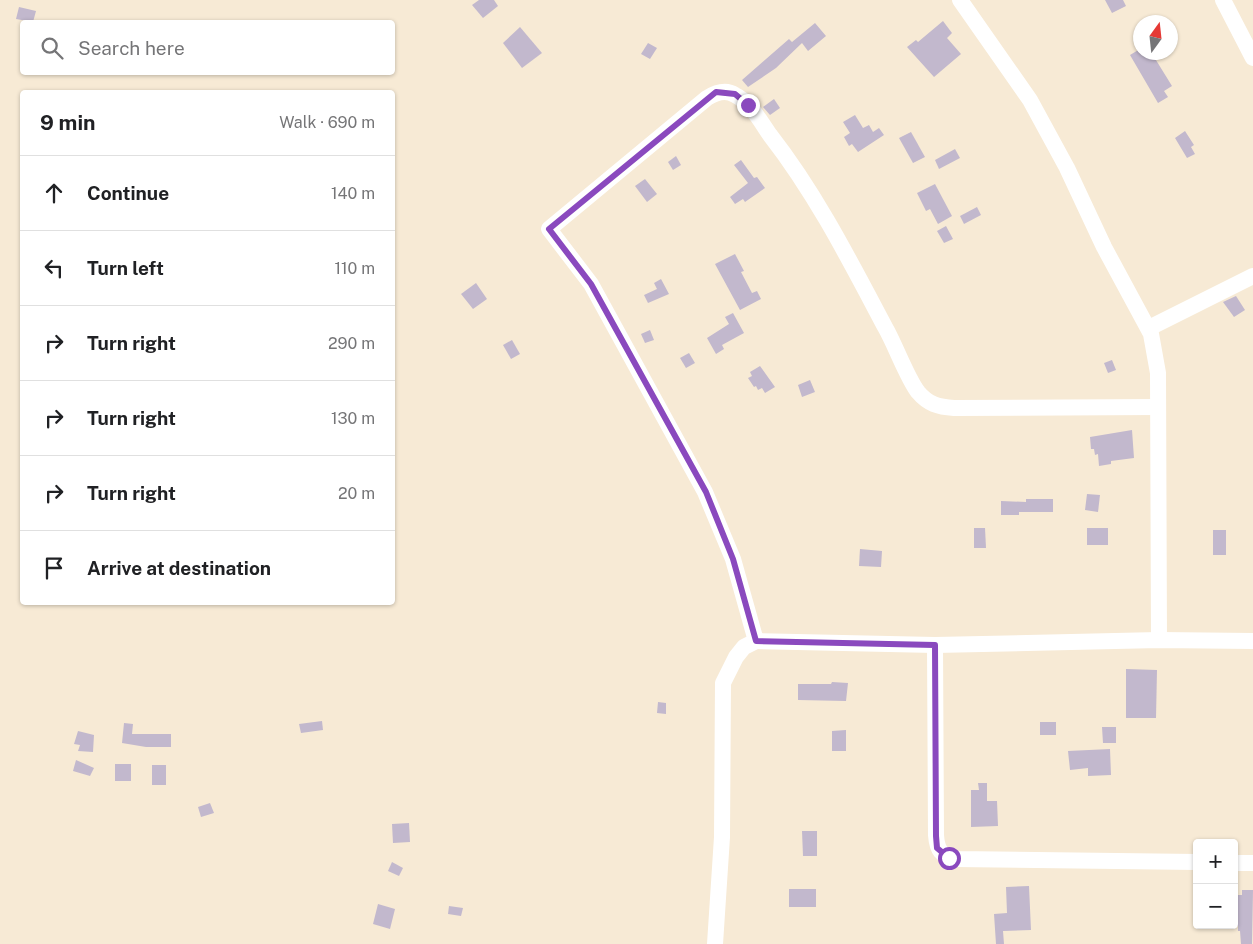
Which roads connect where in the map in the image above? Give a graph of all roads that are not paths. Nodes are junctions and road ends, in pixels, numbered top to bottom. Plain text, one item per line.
1 (960, 0) edge
2 (1223, 0) edge
3 (1253, 58) edge
4 (1253, 276) edge
5 (1149, 328) junction
6 (1158, 407) junction
7 (1159, 640) junction
8 (756, 641) junction
9 (1253, 641) edge
10 (935, 645) junction
11 (1193, 862) edge
12 (1238, 863) edge
13 (1253, 863) edge
14 (716, 944) edge

1 - 5 street
2 - 3 street
4 - 5 street
5 - 6 street
6 - 7 street
6 - 8 street
7 - 9 street
7 - 10 street
8 - 10 street
8 - 14 street
10 - 11 street
12 - 13 street

